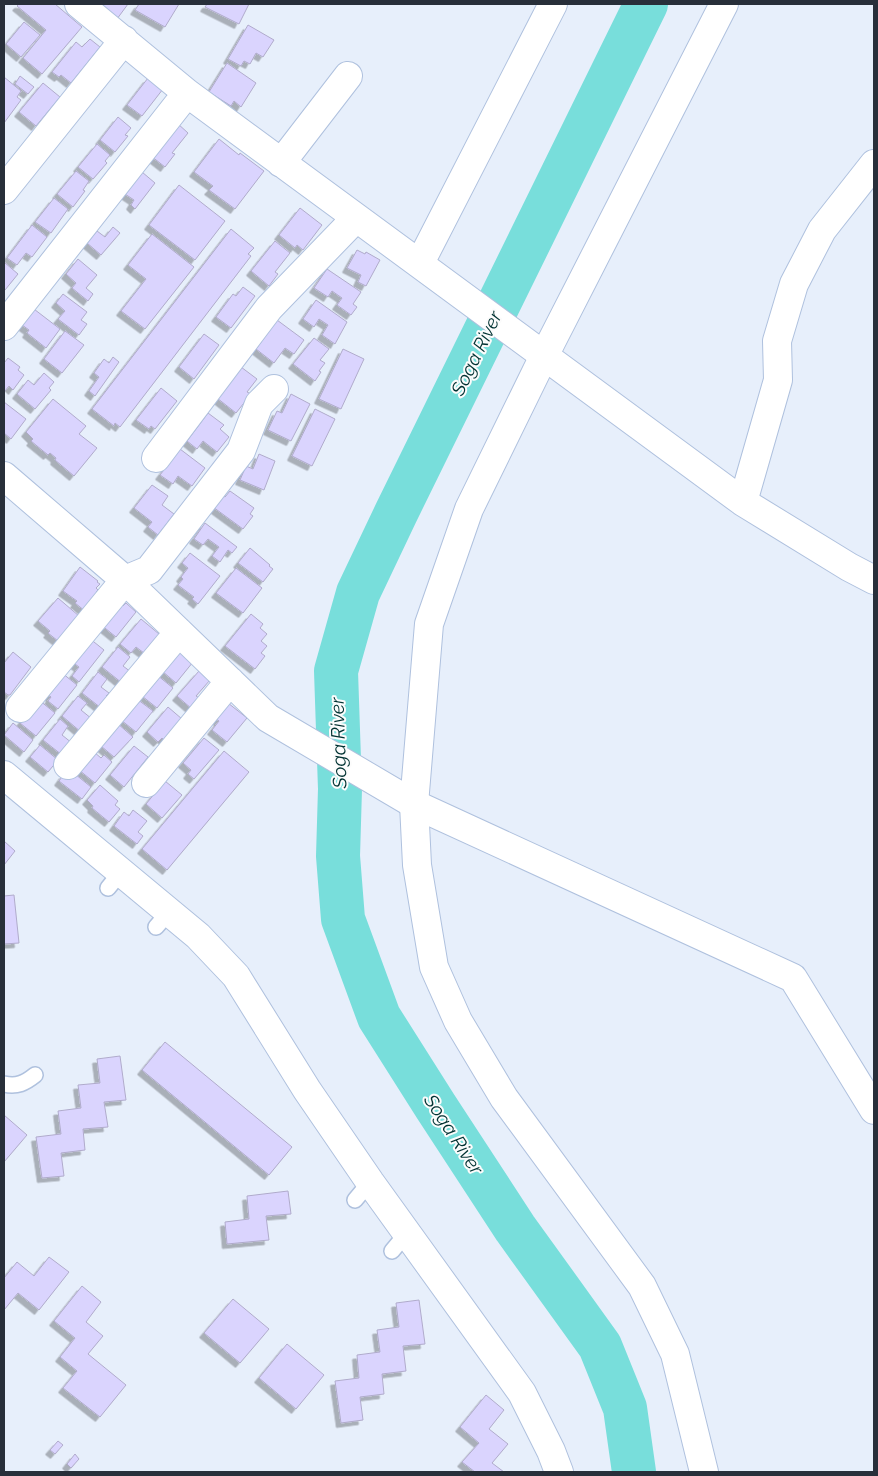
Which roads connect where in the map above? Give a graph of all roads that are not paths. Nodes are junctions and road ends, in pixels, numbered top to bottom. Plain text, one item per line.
1 (79, 4) edge
2 (553, 4) edge
3 (724, 4) edge
4 (124, 40) junction
5 (348, 76) dead end
6 (187, 93) junction
7 (281, 163) junction
8 (874, 164) edge
9 (4, 190) edge
10 (356, 218) junction
11 (424, 266) junction
12 (4, 326) edge
13 (538, 351) junction
14 (274, 389) dead end
15 (156, 458) dead end
16 (4, 476) edge
17 (743, 502) junction
18 (125, 580) junction
19 (874, 580) edge
20 (178, 632) junction
21 (230, 681) junction
22 (20, 708) dead end
23 (68, 766) dead end
24 (4, 775) edge
25 (146, 783) dead end
26 (404, 799) junction
27 (35, 1075) dead end
28 (4, 1084) edge
29 (874, 1110) edge
30 (559, 1472) edge
31 (704, 1472) edge

1 - 4 street
2 - 11 street
3 - 13 street
4 - 6 street
4 - 9 street
5 - 7 street
6 - 7 street
6 - 12 street
7 - 10 street
8 - 17 street
10 - 11 street
10 - 15 street
11 - 13 street
13 - 17 street
13 - 26 street
14 - 18 street
16 - 18 street
17 - 19 street
18 - 20 street
18 - 22 street
20 - 21 street
20 - 23 street
21 - 25 street
21 - 26 street
24 - 30 street
26 - 29 street
26 - 31 street
27 - 28 lane

